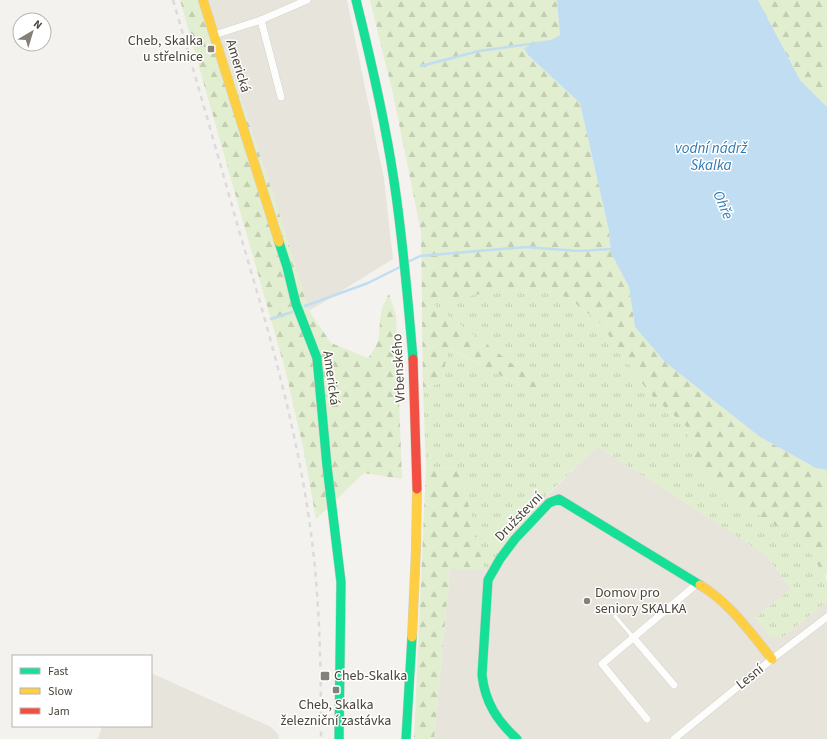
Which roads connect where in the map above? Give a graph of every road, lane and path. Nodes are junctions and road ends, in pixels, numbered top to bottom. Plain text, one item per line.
1 (203, 0) edge
2 (307, 0) edge
3 (356, 0) edge
4 (260, 20) junction
5 (214, 35) junction
6 (281, 97) dead end
7 (698, 583) junction
8 (615, 616) dead end
9 (827, 617) edge
10 (633, 637) junction
11 (772, 659) junction
12 (674, 685) dead end
13 (647, 719) dead end
14 (339, 739) edge
15 (406, 739) edge
16 (517, 739) edge
17 (674, 739) edge

1 - 5 street, Americká
2 - 4 street, Americká
3 - 15 street, Vrbenského
4 - 5 street, Americká
4 - 6 street
5 - 14 street, Americká
7 - 10 street
7 - 11 street, Družstevní
7 - 16 street, Družstevní
8 - 10 lane
9 - 11 street, Lesní
10 - 12 street
10 - 13 street
11 - 17 street, Lesní

